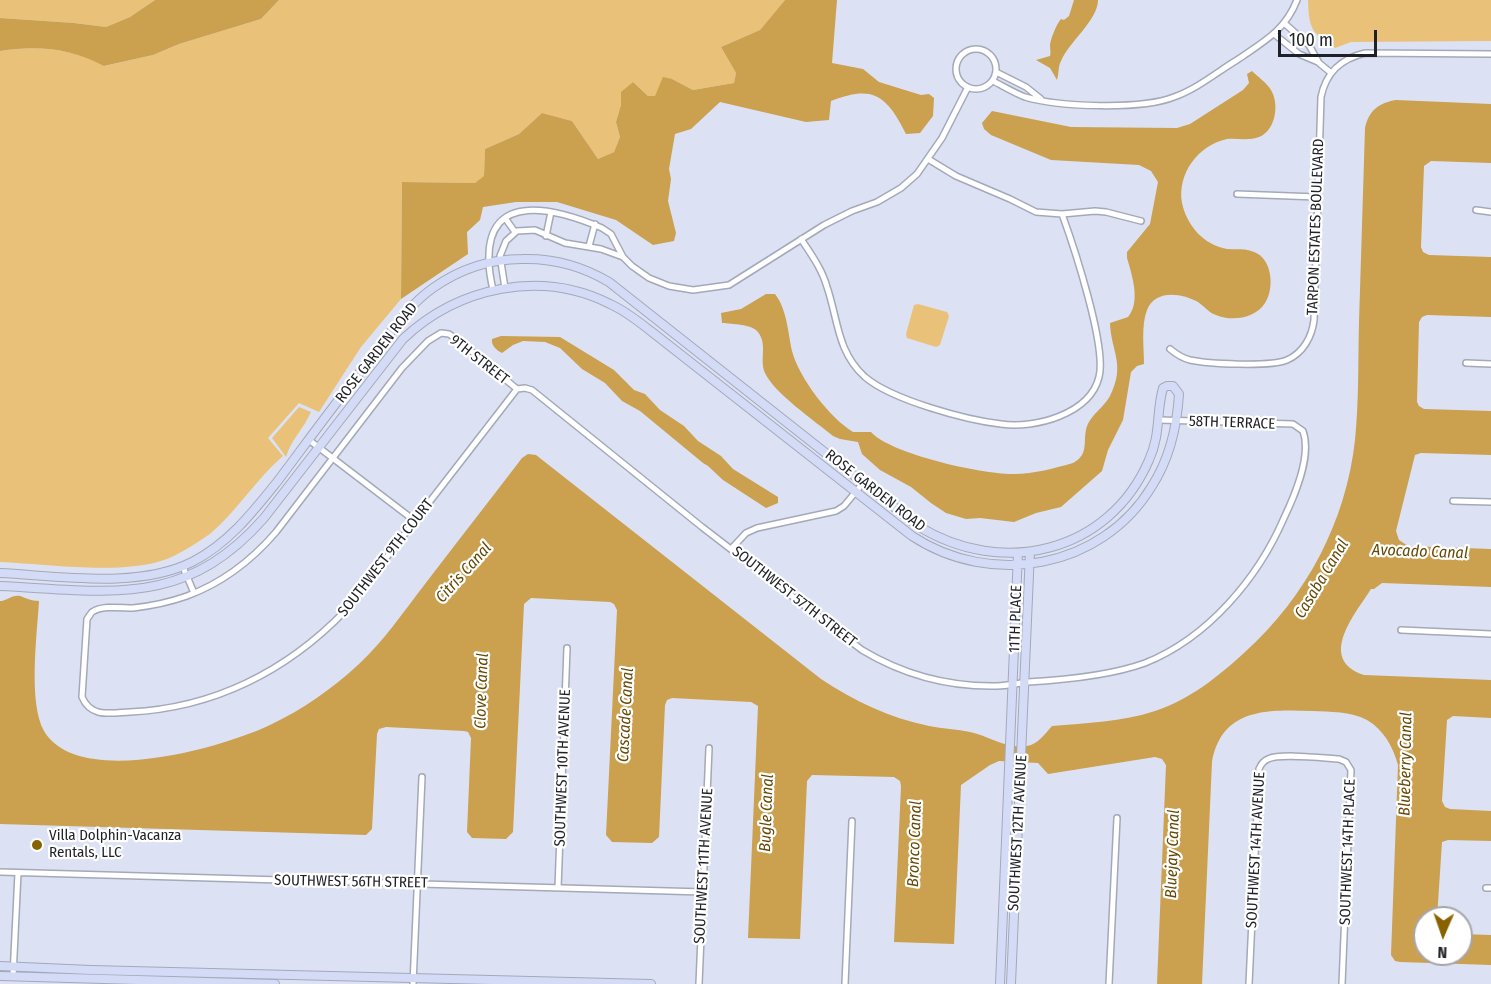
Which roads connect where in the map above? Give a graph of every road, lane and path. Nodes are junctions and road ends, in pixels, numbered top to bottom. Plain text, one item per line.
1 (1297, 0) edge
2 (1284, 23) junction
3 (1274, 34) junction
4 (1491, 54) edge
5 (1319, 63) junction
6 (996, 72) junction
7 (1330, 72) junction
8 (993, 81) junction
9 (968, 87) junction
10 (1042, 100) junction
11 (928, 159) junction
12 (1237, 195) dead end
13 (1317, 197) junction
14 (1476, 210) dead end
15 (551, 212) junction
16 (1491, 212) edge
17 (1062, 214) junction
18 (505, 218) junction
19 (1141, 221) dead end
20 (595, 225) junction
21 (515, 232) junction
22 (546, 236) junction
23 (801, 239) junction
24 (589, 246) junction
25 (623, 257) junction
26 (501, 261) junction
27 (489, 263) junction
28 (505, 288) junction
29 (493, 290) junction
30 (441, 333) joint
31 (1170, 349) dead end
32 (1466, 363) dead end
33 (1491, 364) edge
34 (517, 389) junction
35 (1160, 420) junction
36 (1176, 421) junction
37 (1303, 431) joint
38 (309, 440) junction
39 (318, 448) junction
40 (333, 458) junction
41 (863, 483) junction
42 (856, 492) junction
43 (1453, 501) dead end
44 (1491, 502) edge
45 (415, 521) junction
46 (732, 548) junction
47 (1030, 552) junction
48 (1018, 553) junction
49 (1030, 565) junction
50 (1018, 566) junction
51 (183, 567) junction
52 (0, 573) edge
53 (187, 576) junction
54 (0, 586) edge
55 (194, 593) junction
56 (92, 613) joint
57 (1401, 630) dead end
58 (1491, 634) edge
59 (567, 648) dead end
60 (1025, 683) junction
61 (1013, 684) junction
62 (709, 748) dead end
63 (1306, 758) joint
64 (422, 777) dead end
65 (1117, 818) dead end
66 (852, 821) dead end
67 (0, 872) edge
68 (18, 873) junction
69 (417, 883) junction
70 (558, 888) junction
71 (703, 892) junction
72 (0, 966) edge
73 (14, 966) junction
74 (101, 970) junction
75 (0, 976) edge
76 (13, 976) junction
77 (91, 978) edge
78 (413, 981) edge
79 (101, 982) edge
80 (511, 982) edge
81 (275, 984) edge
82 (651, 984) edge
83 (699, 984) edge
84 (845, 984) edge
85 (1000, 984) edge
86 (1011, 984) edge
87 (1109, 984) edge
88 (1249, 984) edge
89 (1342, 984) edge

1 - 2 street
2 - 3 street
2 - 5 street
3 - 5 street
3 - 10 street
4 - 7 street
5 - 7 street
6 - 8 street
6 - 9 street
6 - 10 street
7 - 13 street, TARPON ESTATES BOULEVARD
8 - 9 street
8 - 10 street
9 - 11 street
11 - 17 street
11 - 23 street
12 - 13 street
13 - 31 street, TARPON ESTATES BOULEVARD
14 - 16 street
15 - 18 street
15 - 20 street
15 - 22 street
17 - 19 street
17 - 23 street
18 - 21 street
18 - 27 street
20 - 24 street
20 - 25 street
21 - 22 street
21 - 26 street
22 - 24 street
23 - 25 street
24 - 25 street
26 - 27 street, ROSE GARDEN ROAD
26 - 28 street
26 - 41 street, ROSE GARDEN ROAD
27 - 29 street
27 - 38 street, ROSE GARDEN ROAD
28 - 29 street, ROSE GARDEN ROAD
28 - 42 street, ROSE GARDEN ROAD
29 - 39 street, ROSE GARDEN ROAD
30 - 34 street, 9TH STREET
30 - 40 street, ROSE GARDEN ROAD
32 - 33 street
34 - 45 street, SOUTHWEST 9TH COURT
34 - 46 street, SOUTHWEST 57TH STREET
35 - 36 street, 58TH TERRACE
35 - 36 street, ROSE GARDEN ROAD
35 - 47 street, ROSE GARDEN ROAD
36 - 37 street, 58TH TERRACE
36 - 49 street, ROSE GARDEN ROAD
37 - 60 street, SOUTHWEST 57TH STREET
38 - 39 street
38 - 51 street, ROSE GARDEN ROAD
39 - 40 street
39 - 53 street, ROSE GARDEN ROAD
40 - 45 street
40 - 55 street, ROSE GARDEN ROAD
41 - 42 street
41 - 48 street, ROSE GARDEN ROAD
42 - 46 street
42 - 50 street, ROSE GARDEN ROAD
43 - 44 street
45 - 56 street, SOUTHWEST 9TH COURT
46 - 61 street, SOUTHWEST 57TH STREET
47 - 48 street, ROSE GARDEN ROAD
47 - 49 street, 11TH PLACE
48 - 50 street, 11TH PLACE
49 - 50 street, ROSE GARDEN ROAD
49 - 60 street, 11TH PLACE
50 - 61 street, 11TH PLACE
51 - 52 street, ROSE GARDEN ROAD
51 - 53 street
53 - 54 street, ROSE GARDEN ROAD
53 - 55 street
55 - 56 street, ROSE GARDEN ROAD
57 - 58 street
59 - 70 street, SOUTHWEST 10TH AVENUE
60 - 61 street, SOUTHWEST 57TH STREET
60 - 86 street, SOUTHWEST 12TH AVENUE
61 - 85 street, SOUTHWEST 12TH AVENUE
62 - 71 street, SOUTHWEST 11TH AVENUE
63 - 88 street, SOUTHWEST 14TH AVENUE
63 - 89 street, SOUTHWEST 14TH PLACE
64 - 69 street
65 - 87 street
66 - 84 street
67 - 68 street, SOUTHWEST 56TH STREET
68 - 69 street, SOUTHWEST 56TH STREET
68 - 73 street
69 - 70 street, SOUTHWEST 56TH STREET
69 - 78 street
70 - 71 street, SOUTHWEST 56TH STREET
71 - 83 street, SOUTHWEST 11TH AVENUE
72 - 73 street
73 - 76 street
73 - 77 street
74 - 77 street
74 - 78 street
74 - 79 street
75 - 76 street
76 - 77 street
77 - 79 street
78 - 80 street
79 - 81 street
80 - 82 street

